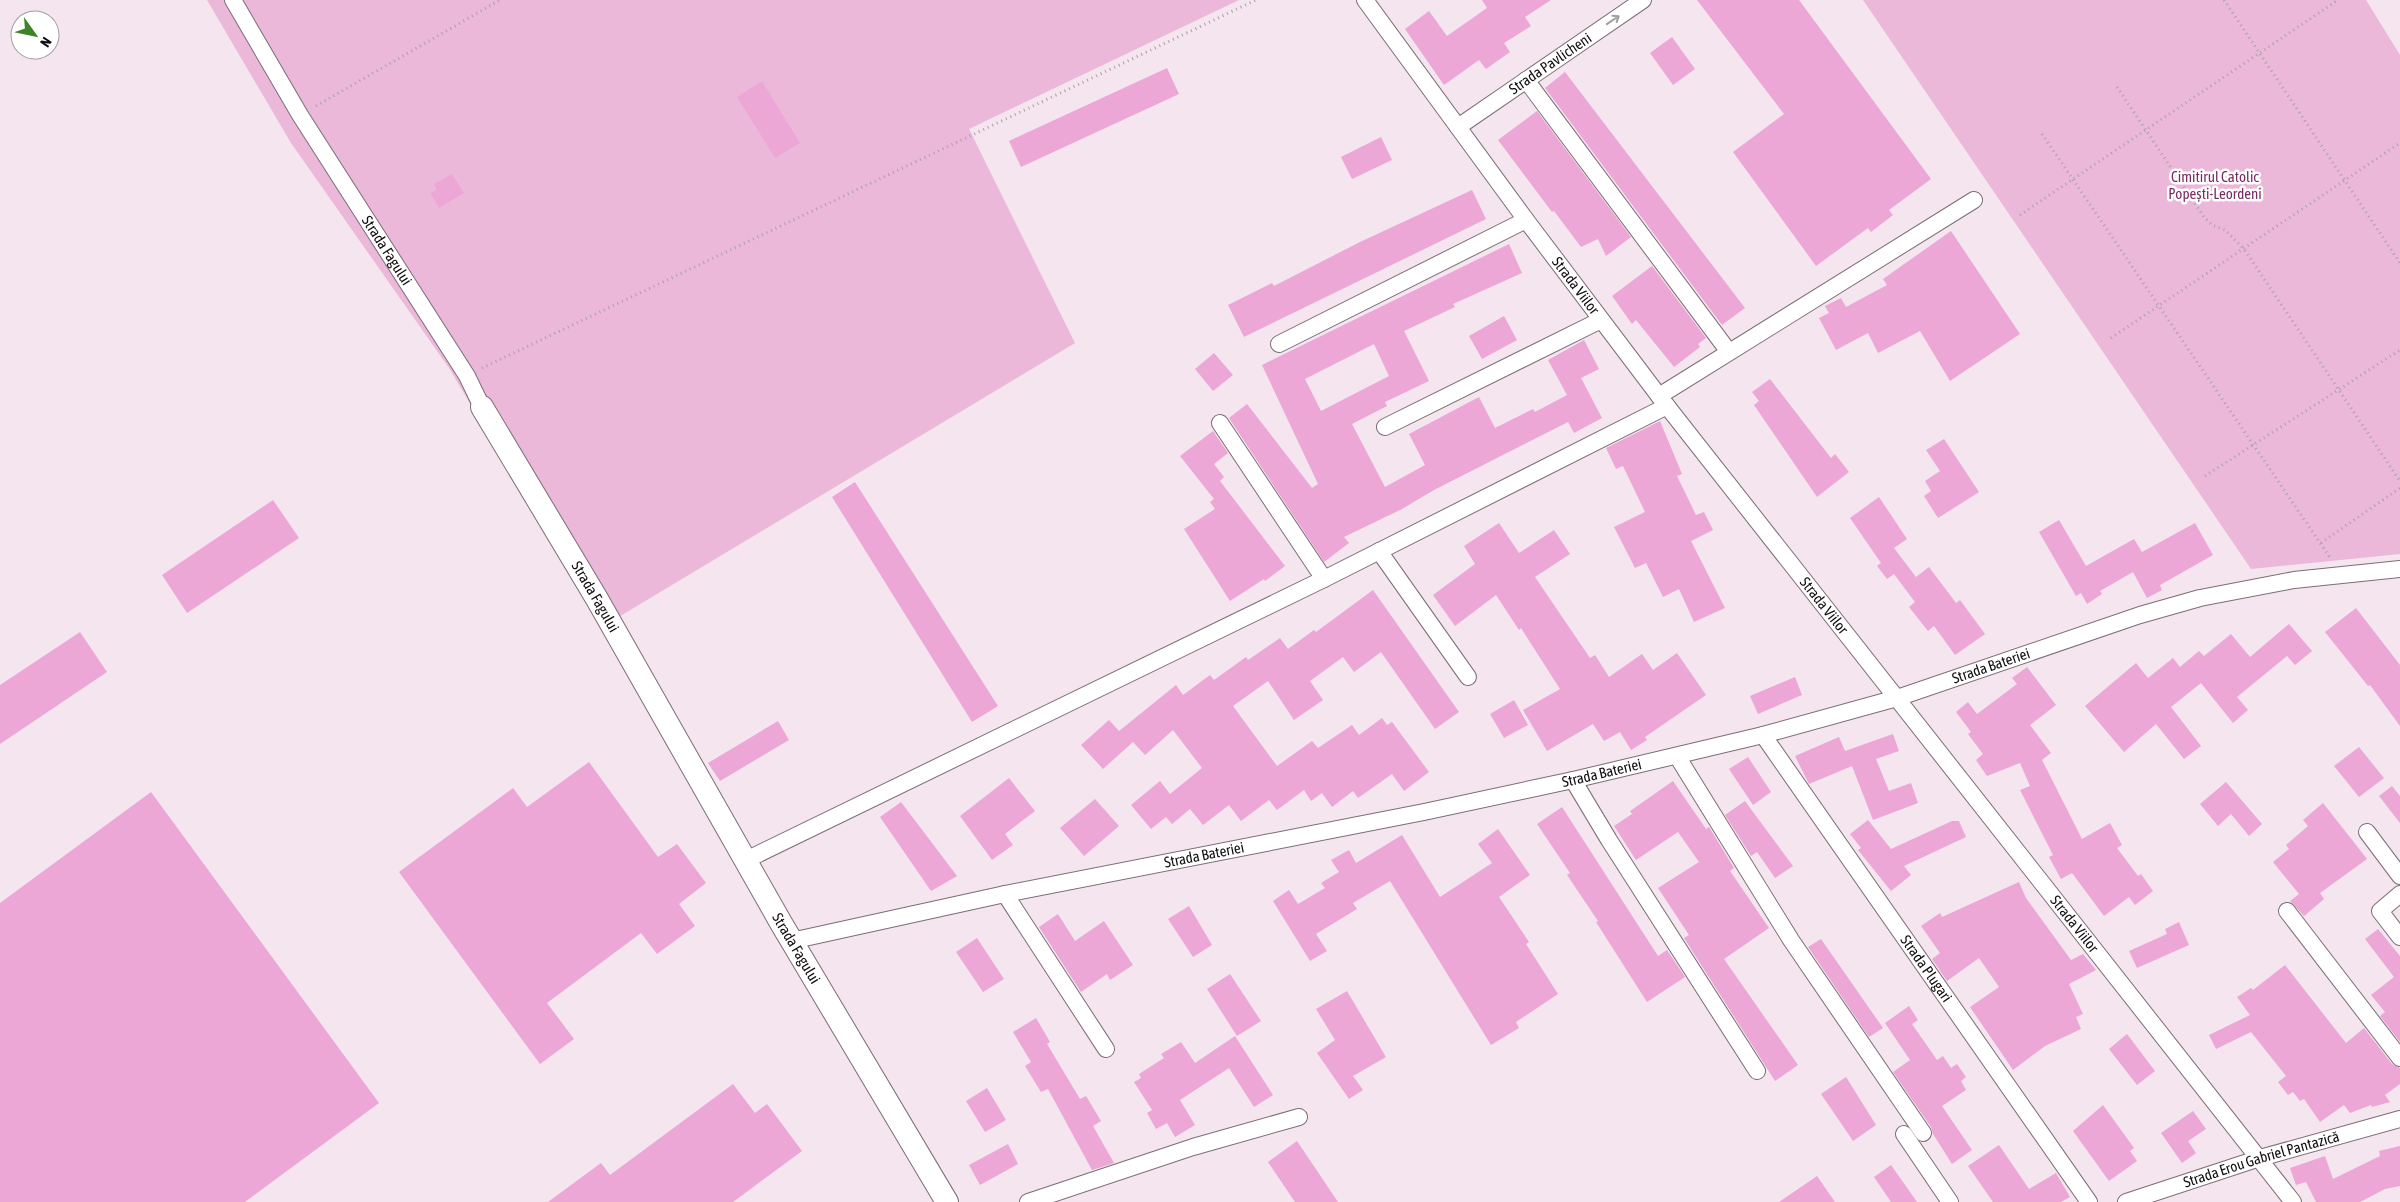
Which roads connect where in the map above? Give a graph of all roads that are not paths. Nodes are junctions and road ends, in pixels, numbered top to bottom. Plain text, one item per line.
1 (233, 0) edge
2 (1365, 0) edge
3 (1643, 0) edge
4 (1526, 80) junction
5 (1458, 128) junction
6 (1974, 200) dead end
7 (1526, 220) junction
8 (1601, 320) junction
9 (1278, 344) dead end
10 (1729, 352) junction
11 (1663, 401) junction
12 (482, 407) joint
13 (1220, 423) dead end
14 (1385, 427) dead end
15 (1379, 551) junction
16 (2400, 569) edge
17 (1324, 579) junction
18 (1468, 677) dead end
19 (1897, 698) junction
20 (1764, 735) junction
21 (1677, 756) junction
22 (1573, 780) junction
23 (2367, 832) dead end
24 (746, 860) junction
25 (2400, 876) edge
26 (1005, 894) junction
27 (2400, 894) edge
28 (2287, 911) dead end
29 (2400, 937) edge
30 (791, 941) junction
31 (1106, 1050) dead end
32 (2400, 1058) edge
33 (1757, 1071) dead end
34 (1299, 1117) dead end
35 (2400, 1119) edge
36 (1923, 1133) dead end
37 (1904, 1134) dead end
38 (2260, 1158) junction
39 (2157, 1198) edge
40 (947, 1202) edge
41 (1028, 1202) edge
42 (1950, 1202) edge
43 (2089, 1202) edge
44 (2126, 1202) edge
45 (2293, 1202) edge

1 - 12 street, Strada Fagului
2 - 5 street, Strada Viilor
4 -> 3 street, Strada Pavlicheni
4 - 5 street, Strada Pavlicheni
4 - 10 street
5 - 7 street, Strada Viilor
6 - 10 street
7 - 8 street, Strada Viilor
7 - 9 street
8 - 11 street, Strada Viilor
8 - 14 street
10 - 11 street
11 - 15 street
11 - 19 street, Strada Viilor
12 - 24 street, Strada Fagului
13 - 17 street
15 - 17 street
15 - 18 street
16 - 19 street, Strada Bateriei
17 - 24 street
19 - 20 street, Strada Bateriei
19 - 38 street, Strada Viilor
20 - 21 street, Strada Bateriei
20 - 43 street, Strada Plugari
21 - 22 street, Strada Bateriei
21 - 36 street
22 - 26 street, Strada Bateriei
22 - 33 street
23 - 25 street
24 - 30 street, Strada Fagului
26 - 30 street, Strada Bateriei
26 - 31 street
27 - 29 street
28 - 32 street
30 - 40 street, Strada Fagului
34 - 41 street
35 - 38 street, Strada Erou Gabriel Pantazică
37 - 42 street
38 - 39 street, Strada Erou Gabriel Pantazică
38 - 45 street, Strada Viilor
39 - 44 street, Strada Erou Gabriel Pantazică

